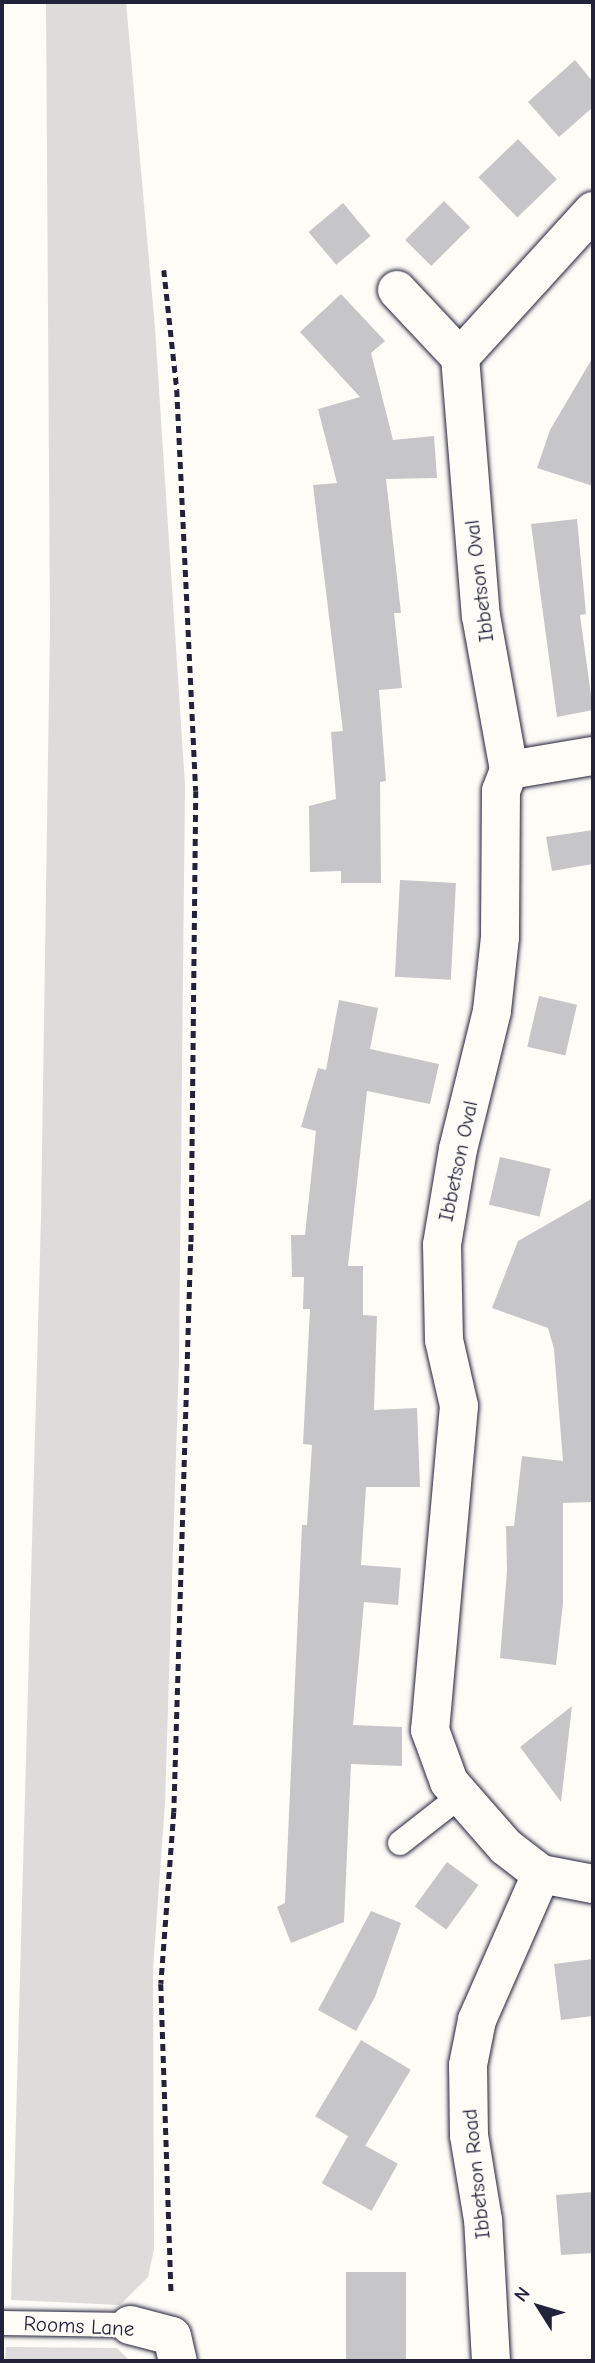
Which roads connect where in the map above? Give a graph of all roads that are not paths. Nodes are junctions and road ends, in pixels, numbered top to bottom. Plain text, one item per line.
1 (593, 211) edge
2 (397, 290) dead end
3 (460, 357) junction
4 (593, 756) edge
5 (509, 770) junction
6 (460, 1796) junction
7 (400, 1843) dead end
8 (541, 1874) junction
9 (593, 1884) edge
10 (2, 2323) edge
11 (130, 2325) joint
12 (175, 2349) edge
13 (491, 2361) edge

1 - 3 street
2 - 3 street
3 - 5 street, Ibbetson Oval
4 - 5 street
5 - 6 street, Ibbetson Oval
6 - 7 lane
6 - 8 street, Ibbetson Oval
8 - 9 street, Ibbetson Oval
8 - 13 street, Ibbetson Road
10 - 11 lane, Rooms Lane
11 - 12 street, Rooms Lane

